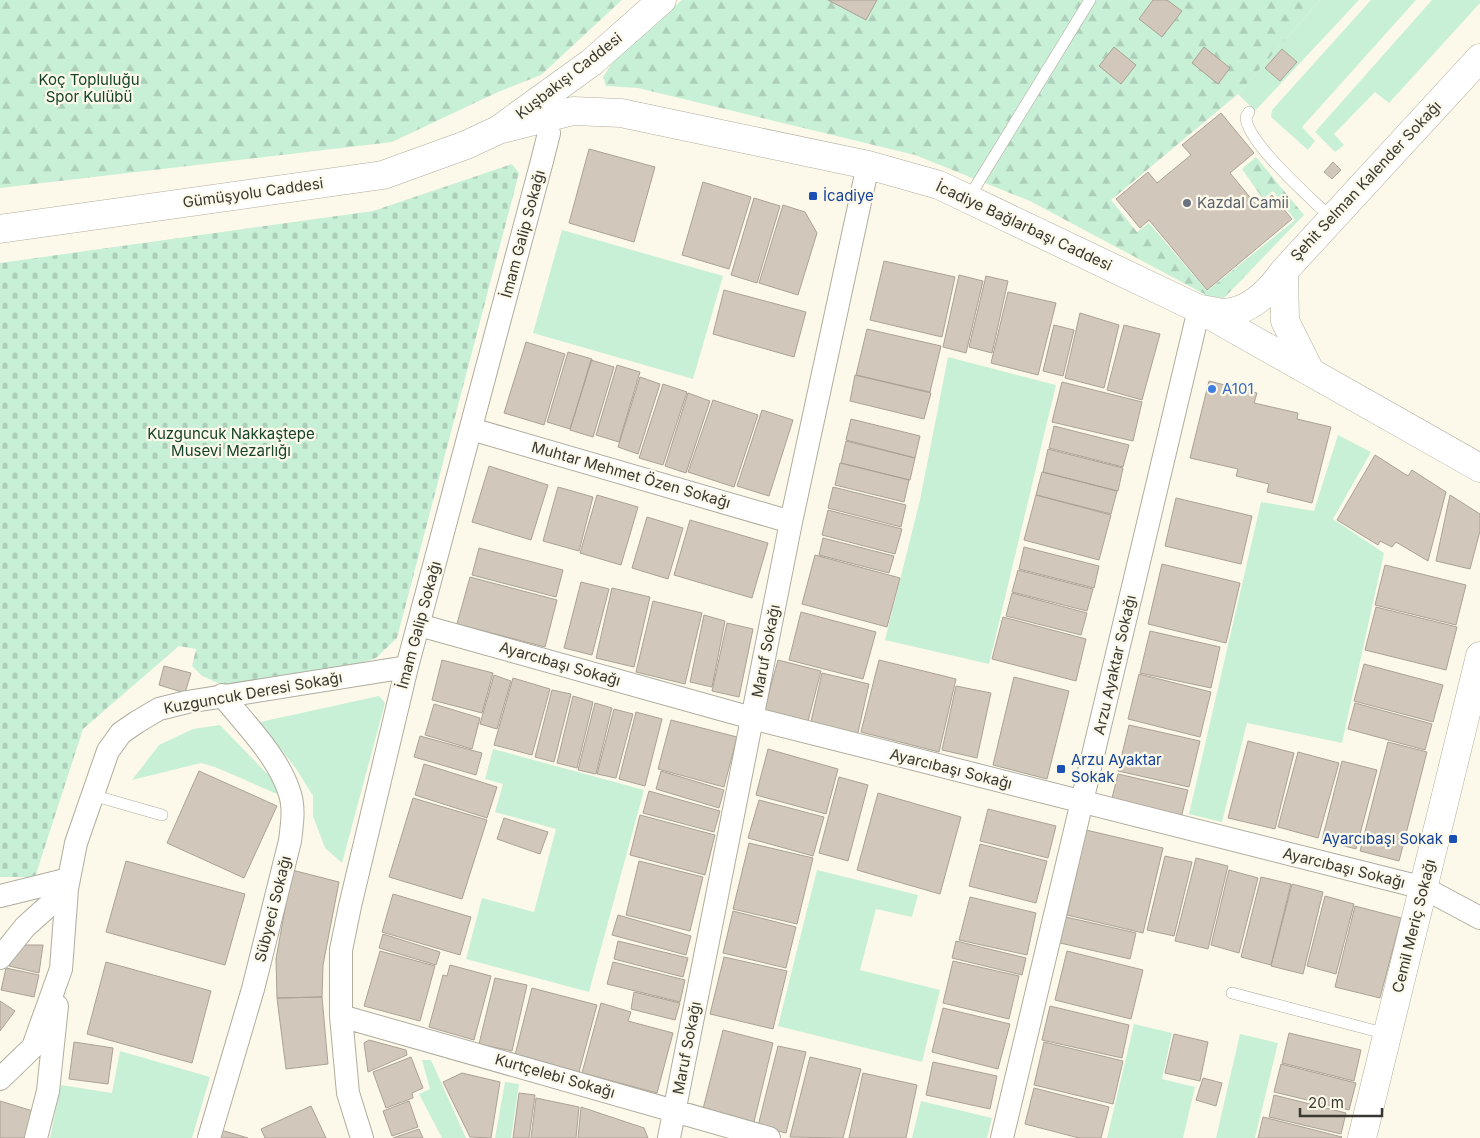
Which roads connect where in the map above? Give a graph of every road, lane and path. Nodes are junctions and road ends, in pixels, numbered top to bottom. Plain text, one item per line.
1 (662, 0) edge
2 (1090, 0) edge
3 (1480, 58) edge
4 (592, 62) junction
5 (1250, 112) dead end
6 (621, 113) junction
7 (542, 118) junction
8 (498, 130) junction
9 (868, 165) junction
10 (968, 199) junction
11 (1332, 219) junction
12 (0, 229) edge
13 (1284, 272) junction
14 (1199, 309) junction
15 (1310, 371) junction
16 (471, 429) junction
17 (1480, 468) edge
18 (791, 522) junction
19 (419, 625) junction
20 (1480, 656) edge
21 (407, 667) junction
22 (222, 696) junction
23 (752, 718) junction
24 (92, 795) junction
25 (1082, 803) junction
26 (162, 815) dead end
27 (68, 884) junction
28 (1424, 888) junction
29 (0, 896) edge
30 (1480, 918) edge
31 (0, 958) edge
32 (61, 969) junction
33 (1232, 993) dead end
34 (340, 1016) junction
35 (1388, 1034) junction
36 (0, 1079) edge
37 (675, 1110) junction
38 (36, 1138) edge
39 (209, 1138) edge
40 (362, 1138) edge
41 (670, 1138) edge
42 (769, 1138) edge
43 (1002, 1138) edge
44 (1362, 1138) edge

1 - 4 main road, Kuşbakışı Caddesi
2 - 10 lane
3 - 11 main road, Şehit Selman Kalender Sokağı
4 - 6 main road
4 - 8 main road, Kuşbakışı Caddesi
5 - 11 lane
6 - 7 main road, İcadiye Bağlarbaşı Caddesi
6 - 9 main road, İcadiye Bağlarbaşı Caddesi
7 - 8 main road, İcadiye Bağlarbaşı Caddesi
7 - 16 street, İmam Galip Sokağı
8 - 12 main road, Gümüşyolu Caddesi
9 - 10 main road, İcadiye Bağlarbaşı Caddesi
9 - 18 street, Maruf Sokağı
10 - 14 main road, İcadiye Bağlarbaşı Caddesi
11 - 13 main road, Şehit Selman Kalender Sokağı
13 - 14 main road
13 - 15 main road, Şehit Selman Kalender Sokağı
14 - 15 main road, İcadiye Bağlarbaşı Caddesi
14 - 25 street, Arzu Ayaktar Sokağı
15 - 17 main road, İcadiye Bağlarbaşı Caddesi
16 - 18 street, Muhtar Mehmet Özen Sokağı
16 - 19 street, İmam Galip Sokağı
18 - 23 street, Maruf Sokağı
19 - 21 street, İmam Galip Sokağı
19 - 23 street, Ayarcıbaşı Sokağı
20 - 28 main road, Cemil Meriç Sokağı
21 - 22 street, Kuzguncuk Deresi Sokağı
21 - 34 street, İmam Galip Sokağı
22 - 24 street, Kuzguncuk Deresi Sokağı
22 - 39 street, Sübyeci Sokağı
23 - 25 street, Ayarcıbaşı Sokağı
23 - 37 street, Maruf Sokağı
24 - 26 lane
24 - 27 street, Kuzguncuk Deresi Sokağı
25 - 28 street, Ayarcıbaşı Sokağı
25 - 43 street, Arzu Ayaktar Sokağı
27 - 29 street
27 - 31 street
27 - 32 street, Kuzguncuk Deresi Sokağı
28 - 30 street, Ayarcıbaşı Sokağı
28 - 35 main road, Cemil Meriç Sokağı
32 - 36 street, Kuzguncuk Deresi Sokağı
32 - 38 street
33 - 35 lane
34 - 37 street, Kurtçelebi Sokağı
34 - 40 street, İmam Galip Sokağı
35 - 44 main road, Cemil Meriç Sokağı
37 - 41 street, Maruf Sokağı
37 - 42 street, Kurtçelebi Sokağı

